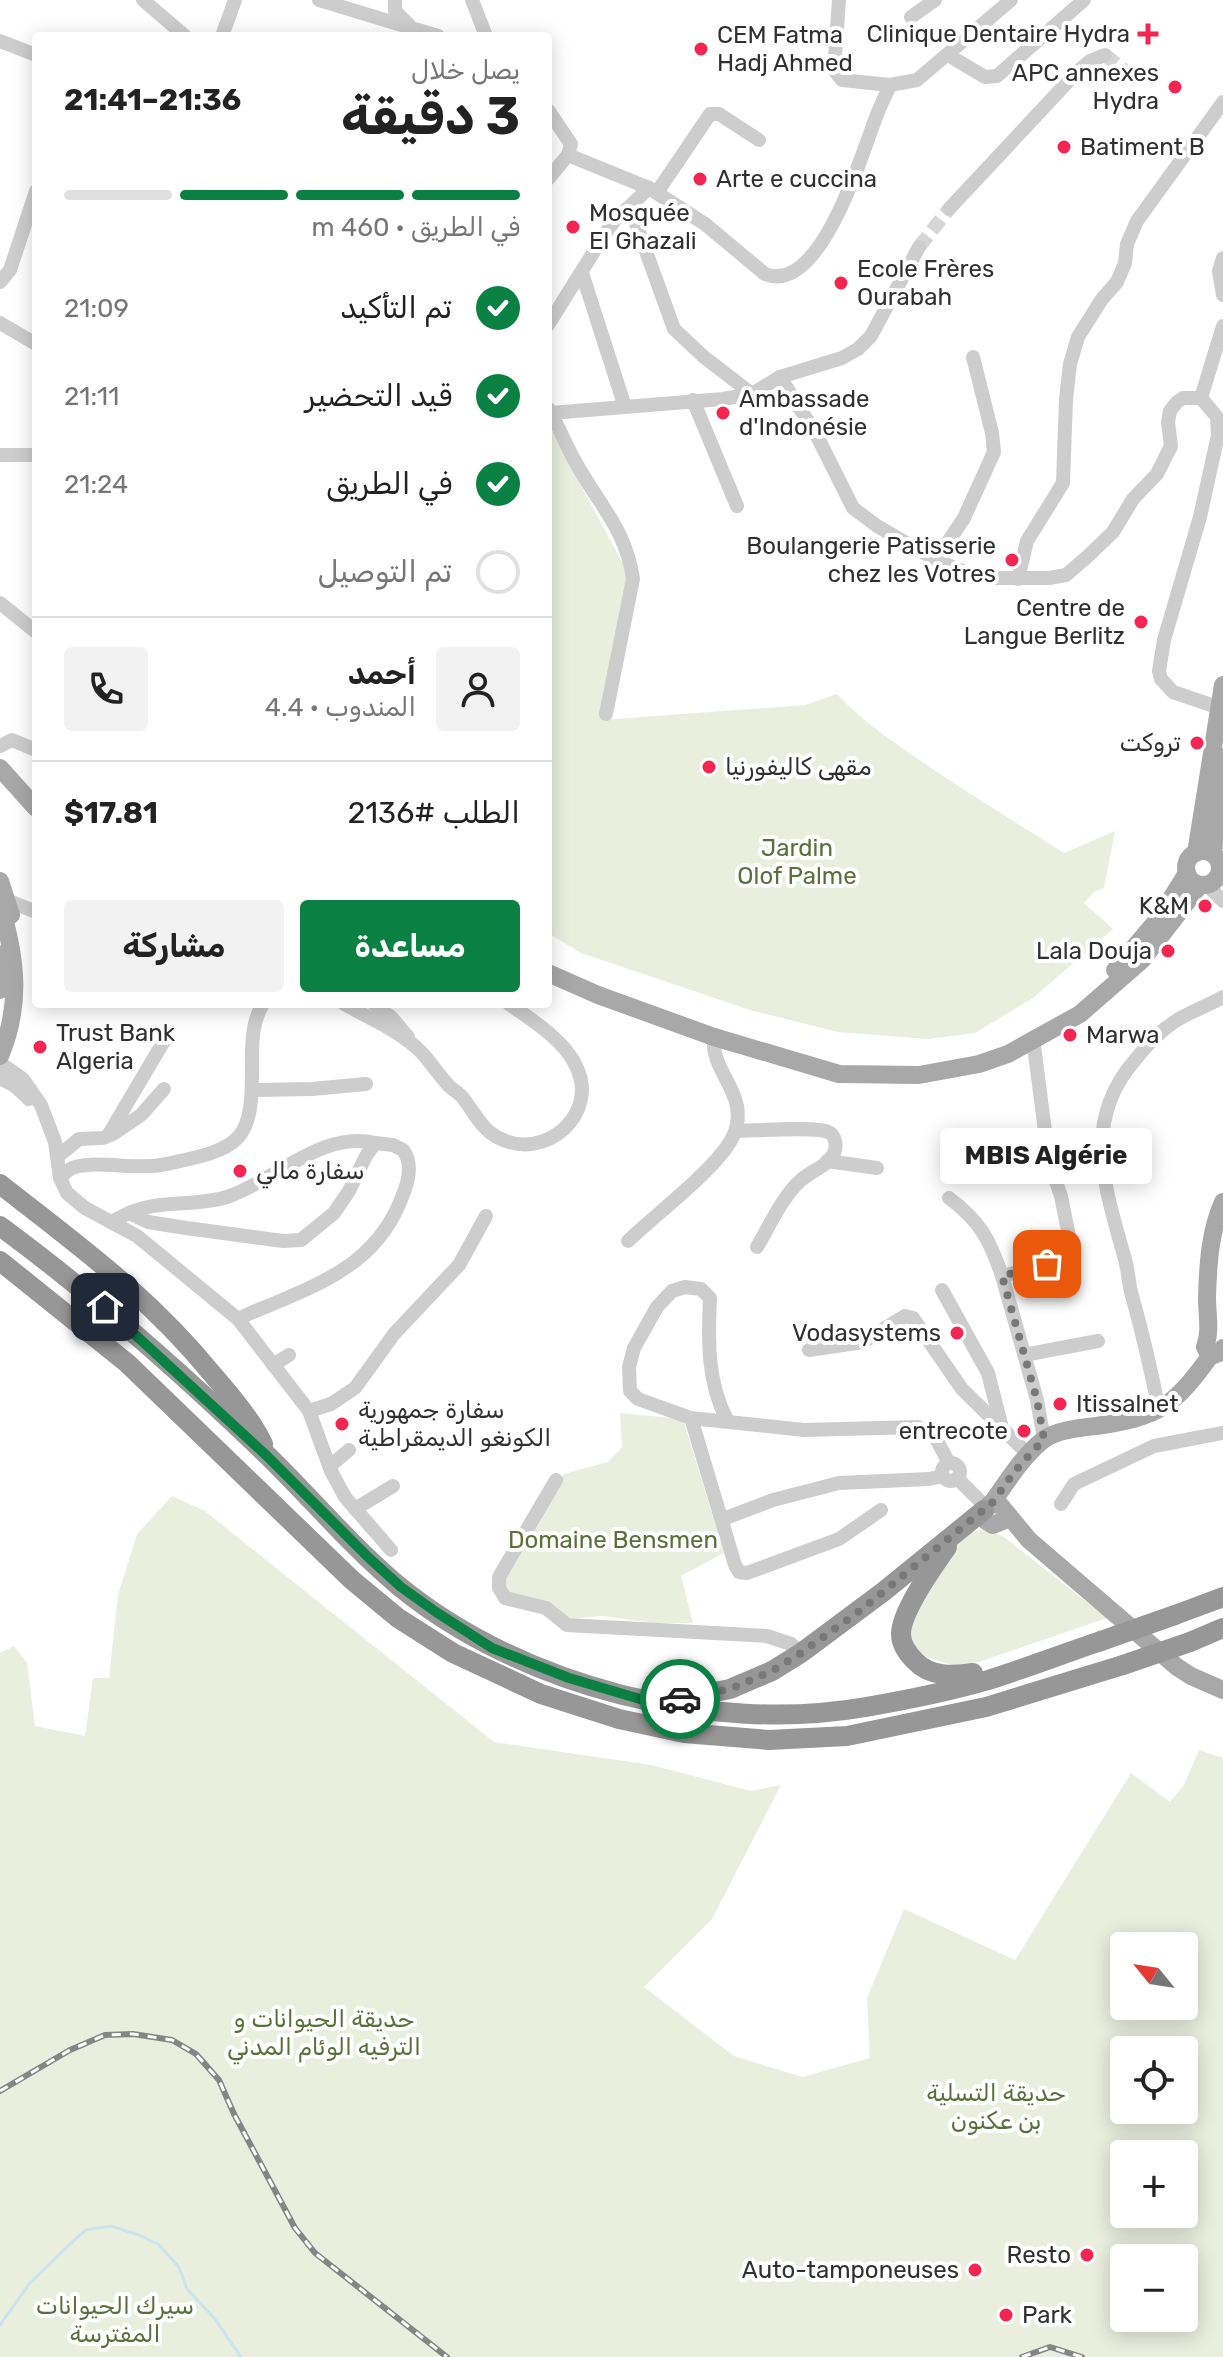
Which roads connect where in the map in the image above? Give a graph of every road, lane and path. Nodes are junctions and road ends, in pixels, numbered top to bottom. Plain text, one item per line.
1 (143, 0) edge
2 (235, 0) edge
3 (319, 0) edge
4 (395, 0) edge
5 (472, 0) edge
6 (839, 0) edge
7 (935, 0) edge
8 (1011, 0) edge
9 (1084, 0) edge
10 (911, 17) dead end
11 (409, 25) junction
12 (180, 32) edge
13 (223, 32) edge
14 (427, 32) edge
15 (484, 32) edge
16 (0, 41) edge
17 (32, 53) edge
18 (948, 55) junction
19 (1105, 55) dead end
20 (890, 85) junction
21 (1223, 102) edge
22 (552, 116) edge
23 (759, 140) dead end
24 (568, 155) junction
25 (552, 174) edge
26 (654, 190) junction
27 (32, 206) edge
28 (630, 207) junction
29 (949, 209) tunnel mouth
30 (919, 247) tunnel mouth
31 (1223, 258) edge
32 (582, 273) junction
33 (0, 282) edge
34 (1223, 295) edge
35 (552, 319) edge
36 (0, 323) edge
37 (1223, 326) edge
38 (32, 342) edge
39 (973, 357) dead end
40 (780, 377) junction
41 (752, 394) junction
42 (1201, 398) junction
43 (693, 400) junction
44 (625, 407) junction
45 (552, 410) edge
46 (552, 414) edge
47 (0, 455) edge
48 (32, 455) edge
49 (737, 506) dead end
50 (936, 560) junction
51 (1018, 579) junction
52 (0, 603) edge
53 (32, 629) edge
54 (1223, 685) edge
55 (1220, 708) junction
56 (606, 714) dead end
57 (1223, 745) edge
58 (0, 746) edge
59 (32, 748) edge
60 (0, 755) edge
61 (0, 768) edge
62 (32, 787) edge
63 (32, 804) edge
64 (1213, 860) edge
65 (0, 881) edge
66 (1198, 881) junction
67 (1223, 901) edge
68 (3, 902) edge
69 (32, 911) edge
70 (0, 927) edge
71 (552, 963) edge
72 (552, 975) edge
73 (4, 983) edge
74 (1223, 997) edge
75 (261, 1008) edge
76 (351, 1008) edge
77 (379, 1008) edge
78 (514, 1008) edge
79 (714, 1037) junction
80 (1033, 1038) junction
81 (164, 1041) dead end
82 (412, 1044) junction
83 (1016, 1050) junction
84 (0, 1056) edge
85 (0, 1063) edge
86 (1036, 1065) junction
87 (0, 1078) edge
88 (366, 1084) dead end
89 (164, 1089) dead end
90 (253, 1090) junction
91 (736, 1131) junction
92 (108, 1137) junction
93 (375, 1143) junction
94 (56, 1153) junction
95 (827, 1161) junction
96 (1049, 1162) junction
97 (955, 1163) dead end
98 (877, 1168) dead end
99 (60, 1178) junction
100 (0, 1184) edge
101 (949, 1198) dead end
102 (1223, 1202) edge
103 (129, 1213) junction
104 (486, 1216) dead end
105 (111, 1222) junction
106 (159, 1223) junction
107 (0, 1226) edge
108 (628, 1241) dead end
109 (147, 1244) junction
110 (757, 1247) dead end
111 (0, 1261) edge
112 (1002, 1276) junction
113 (942, 1290) dead end
114 (238, 1319) junction
115 (1098, 1341) dead end
116 (1217, 1347) edge
117 (809, 1350) dead end
118 (289, 1355) dead end
119 (1024, 1355) junction
120 (273, 1365) junction
121 (1159, 1410) junction
122 (309, 1411) junction
123 (691, 1418) junction
124 (727, 1420) junction
125 (1001, 1426) junction
126 (1223, 1433) edge
127 (1044, 1439) junction
128 (349, 1450) dead end
129 (1029, 1455) junction
130 (267, 1456) junction
131 (330, 1466) junction
132 (949, 1472) junction
133 (556, 1480) dead end
134 (393, 1486) dead end
135 (1061, 1504) dead end
136 (355, 1509) junction
137 (881, 1510) dead end
138 (993, 1512) junction
139 (723, 1519) junction
140 (391, 1550) dead end
141 (1223, 1597) edge
142 (1223, 1628) edge
143 (1101, 1641) junction
144 (801, 1653) junction
145 (1223, 1690) edge
146 (650, 1702) junction

1 - 12 street
2 - 13 street
3 - 11 street
4 - 11 street
5 - 15 street
6 - 20 street
7 - 10 street
8 - 18 street
9 - 18 street
11 - 14 street
16 - 17 street
18 - 20 street
19 - 29 street
20 - 26 street
21 - 51 street
22 - 24 street
23 - 26 street
24 - 25 street
24 - 26 street
26 - 28 street
27 - 33 street
28 - 32 street
28 - 41 street
30 - 40 street
31 - 34 street
32 - 35 street
32 - 44 street
36 - 38 street
37 - 42 street
39 - 50 street
40 - 41 street
40 - 50 street
41 - 43 street
42 - 51 street
42 - 55 street
43 - 44 street
43 - 49 street
44 - 45 street
46 - 56 street
47 - 48 street
50 - 51 street
52 - 53 street
54 - 55 main road
55 - 64 main road
57 - 64 main road
58 - 59 street
60 - 62 main road
61 - 63 main road
64 - 66 main road
64 - 66 main road
65 - 68 main road
66 - 67 street
66 - 71 main road
66 - 80 main road
68 - 69 street
68 - 73 main road
70 - 73 main road
72 - 79 main road
73 - 84 main road
74 - 121 street
75 - 90 street
76 - 82 street
77 - 82 street
78 - 82 street
79 - 83 main road
79 - 91 street
80 - 83 main road
80 - 86 street
81 - 92 street
83 - 86 street
85 - 94 street
86 - 96 street
87 - 94 street
88 - 90 street
89 - 92 street
90 - 99 street
91 - 95 street
91 - 108 street
92 - 94 street
93 - 103 street
93 - 106 street
93 - 114 street
94 - 99 street
95 - 98 street
95 - 110 street
96 - 97 street
96 - 112 street
99 - 105 street
100 - 130 highway
101 - 112 street
102 - 116 main road
103 - 105 street
103 - 106 street
104 - 122 street
105 - 109 street
106 - 109 street
107 - 130 highway
109 - 114 street
111 - 142 highway, bridge
112 - 119 street
113 - 125 street
114 - 120 street
115 - 119 street
116 - 121 main road
117 - 125 street
118 - 120 street
119 - 127 street
120 - 122 street
121 - 127 main road
122 - 131 street
123 - 124 street
123 - 124 street
123 - 139 street
124 - 132 street
125 - 129 street
126 - 135 street
127 - 129 main road
128 - 131 street
129 - 138 main road
130 - 146 highway
131 - 136 street
132 - 138 street
132 - 139 street
133 - 144 street
134 - 136 street
136 - 140 street
137 - 139 street
138 - 143 highway
138 - 144 highway
138 - 145 main road
141 - 143 highway, bridge
143 - 146 highway
144 - 146 highway

